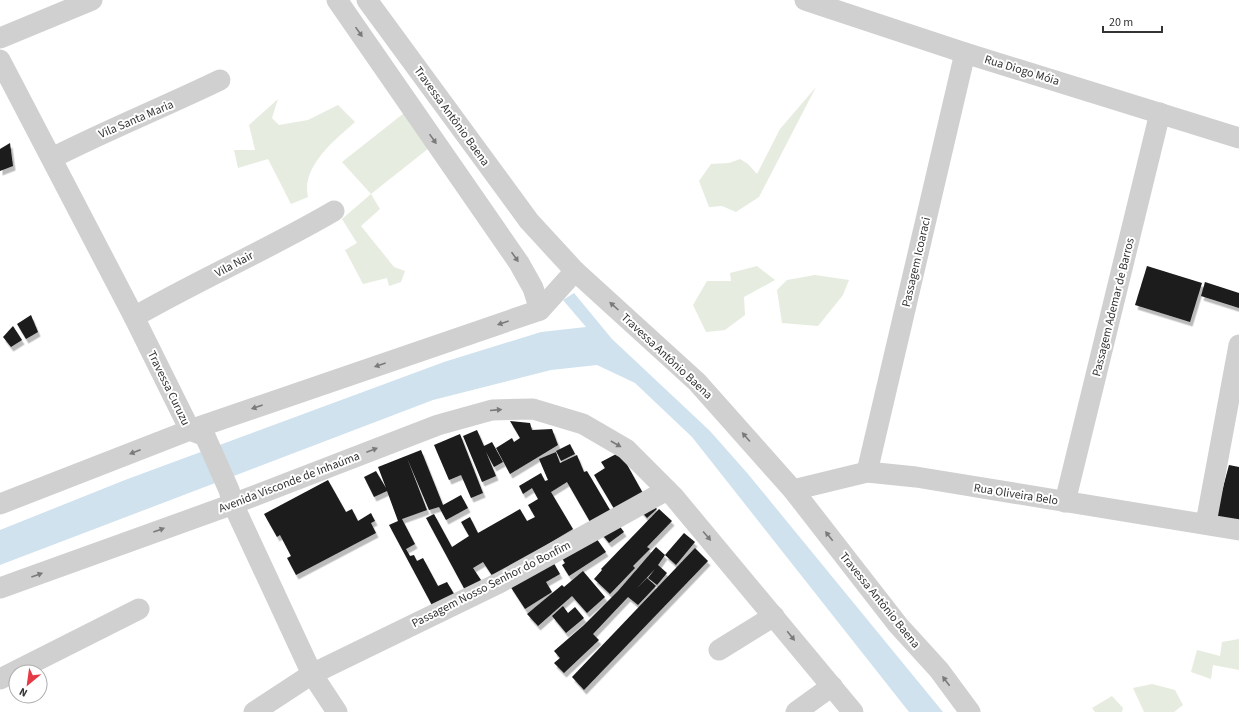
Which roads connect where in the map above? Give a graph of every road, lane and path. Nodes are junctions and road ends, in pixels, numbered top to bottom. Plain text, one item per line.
1 (92, 0) edge
2 (337, 0) edge
3 (367, 0) edge
4 (805, 0) edge
5 (0, 38) edge
6 (964, 53) junction
7 (0, 60) edge
8 (220, 80) dead end
9 (1160, 113) junction
10 (1239, 138) edge
11 (52, 158) junction
12 (334, 211) dead end
13 (529, 221) junction
14 (502, 238) junction
15 (575, 271) junction
16 (540, 310) junction
17 (134, 317) junction
18 (1239, 345) edge
19 (197, 433) junction
20 (867, 472) junction
21 (667, 490) junction
22 (793, 490) junction
23 (231, 497) junction
24 (1065, 502) junction
25 (0, 504) edge
26 (1206, 523) junction
27 (1239, 530) edge
28 (0, 588) edge
29 (139, 609) dead end
30 (774, 616) junction
31 (719, 650) dead end
32 (312, 674) junction
33 (0, 679) edge
34 (832, 686) junction
35 (254, 712) edge
36 (337, 712) edge
37 (796, 712) edge
38 (852, 712) edge
39 (970, 712) edge

1 - 5 street
2 -> 14 street
3 - 13 street, Travessa Antônio Baena
4 - 6 street, Rua Diogo Móia
6 - 9 street, Rua Diogo Móia
6 - 20 street, Passagem Icoaraci
7 - 11 street, Travessa Curuzu
8 - 11 street, Vila Santa Maria
9 - 10 street, Rua Diogo Móia
9 - 24 street, Passagem Ademar de Barros
11 - 17 street, Travessa Curuzu
12 - 17 street, Vila Nair
13 - 14 street
13 - 15 street, Travessa Antônio Baena
14 -> 16 street
15 - 16 street
22 -> 15 street, Travessa Antônio Baena
16 -> 19 street
17 - 19 street, Travessa Curuzu
18 - 26 street
19 - 23 street, Travessa Curuzu
19 -> 25 street
20 - 22 street, Rua Oliveira Belo
20 - 24 street, Rua Oliveira Belo
23 -> 21 street, Avenida Visconde de Inhaúma
21 -> 30 street
21 - 32 street, Passagem Nosso Senhor do Bonfim
39 -> 22 street, Travessa Antônio Baena
28 -> 23 street, Avenida Visconde de Inhaúma
23 - 32 street, Travessa Curuzu
24 - 26 street, Rua Oliveira Belo
26 - 27 street, Rua Oliveira Belo
29 - 33 street
30 - 31 street
30 -> 34 street
32 - 35 street, Passagem Nosso Senhor do Bonfim
32 - 36 street, Travessa Curuzu
34 - 37 street
34 - 38 street

